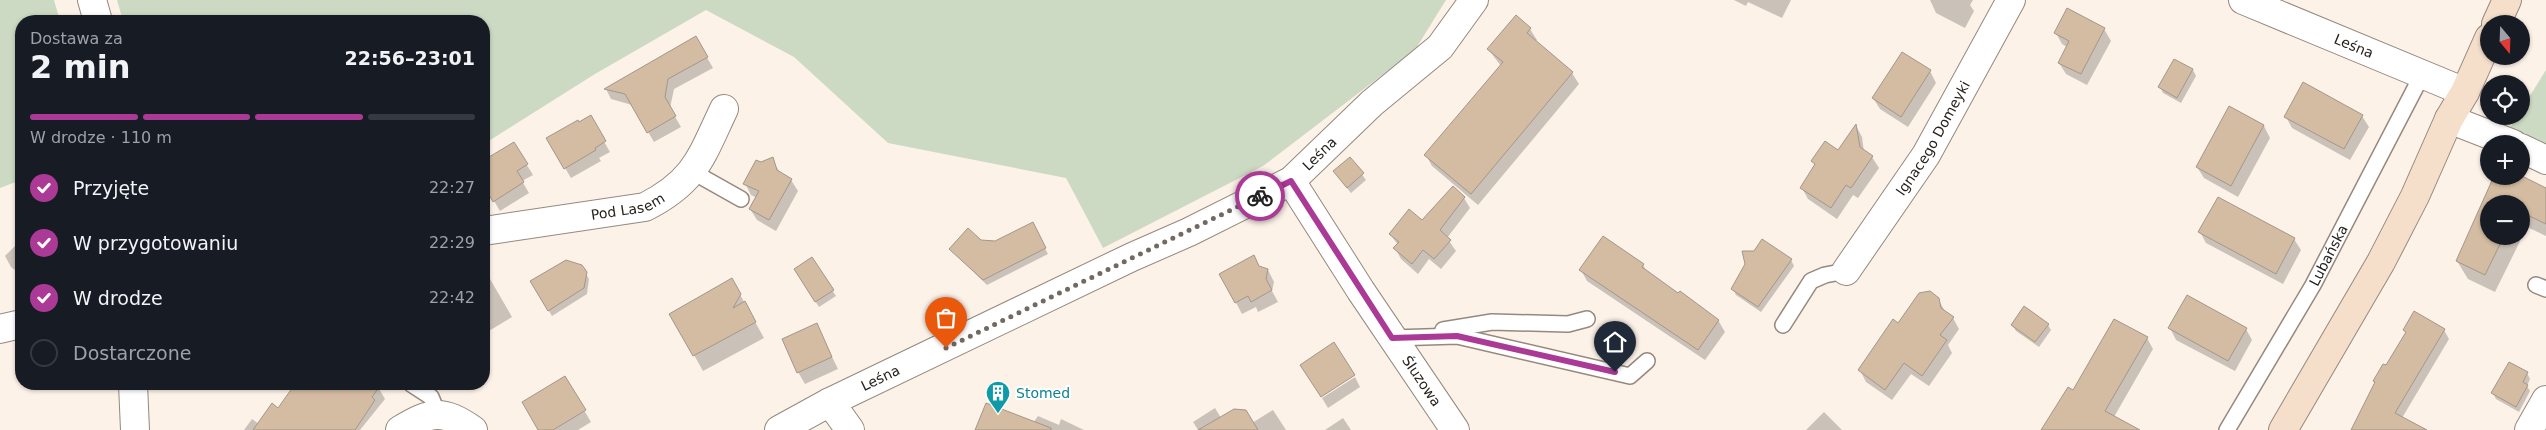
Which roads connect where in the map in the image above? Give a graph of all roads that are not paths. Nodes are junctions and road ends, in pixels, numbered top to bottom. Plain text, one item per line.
1 (92, 0) edge
2 (1474, 0) edge
3 (2010, 0) edge
4 (2243, 0) edge
5 (2507, 0) edge
6 (96, 15) edge
7 (2500, 15) edge
8 (2480, 58) edge
9 (2422, 75) junction
10 (2465, 92) junction
11 (724, 109) dead end
12 (2448, 119) junction
13 (2490, 135) edge
14 (2530, 152) edge
15 (2546, 160) edge
16 (694, 172) junction
17 (1291, 181) junction
18 (741, 200) dead end
19 (490, 230) edge
20 (1846, 271) joint
21 (1587, 318) dead end
22 (15, 325) edge
23 (1782, 325) dead end
24 (0, 329) edge
25 (1392, 338) junction
26 (1647, 361) dead end
27 (133, 390) edge
28 (420, 390) edge
29 (2546, 400) edge
30 (830, 402) junction
31 (438, 414) junction
32 (135, 430) edge
33 (400, 430) edge
34 (473, 430) edge
35 (778, 430) edge
36 (850, 430) edge
37 (1455, 430) edge
38 (2227, 430) edge
39 (2283, 430) edge
40 (2529, 430) edge

1 - 6 street
2 - 17 street, Leśna
3 - 20 street, Ignacego Domeyki
4 - 9 street, Leśna
5 - 7 street
8 - 10 street
9 - 10 street, Leśna
9 - 38 lane, Lubańska
10 - 12 street
11 - 16 street, Pod Lasem
12 - 13 street
12 - 39 street
14 - 15 street
16 - 18 lane
16 - 19 street, Pod Lasem
17 - 25 street, Śluzowa
17 - 30 street, Leśna
20 - 23 lane
21 - 25 lane
22 - 24 street
25 - 26 lane
25 - 37 street, Śluzowa
27 - 32 street
28 - 31 lane
29 - 40 street
30 - 35 street, Leśna
30 - 36 street
31 - 33 street
31 - 34 street

